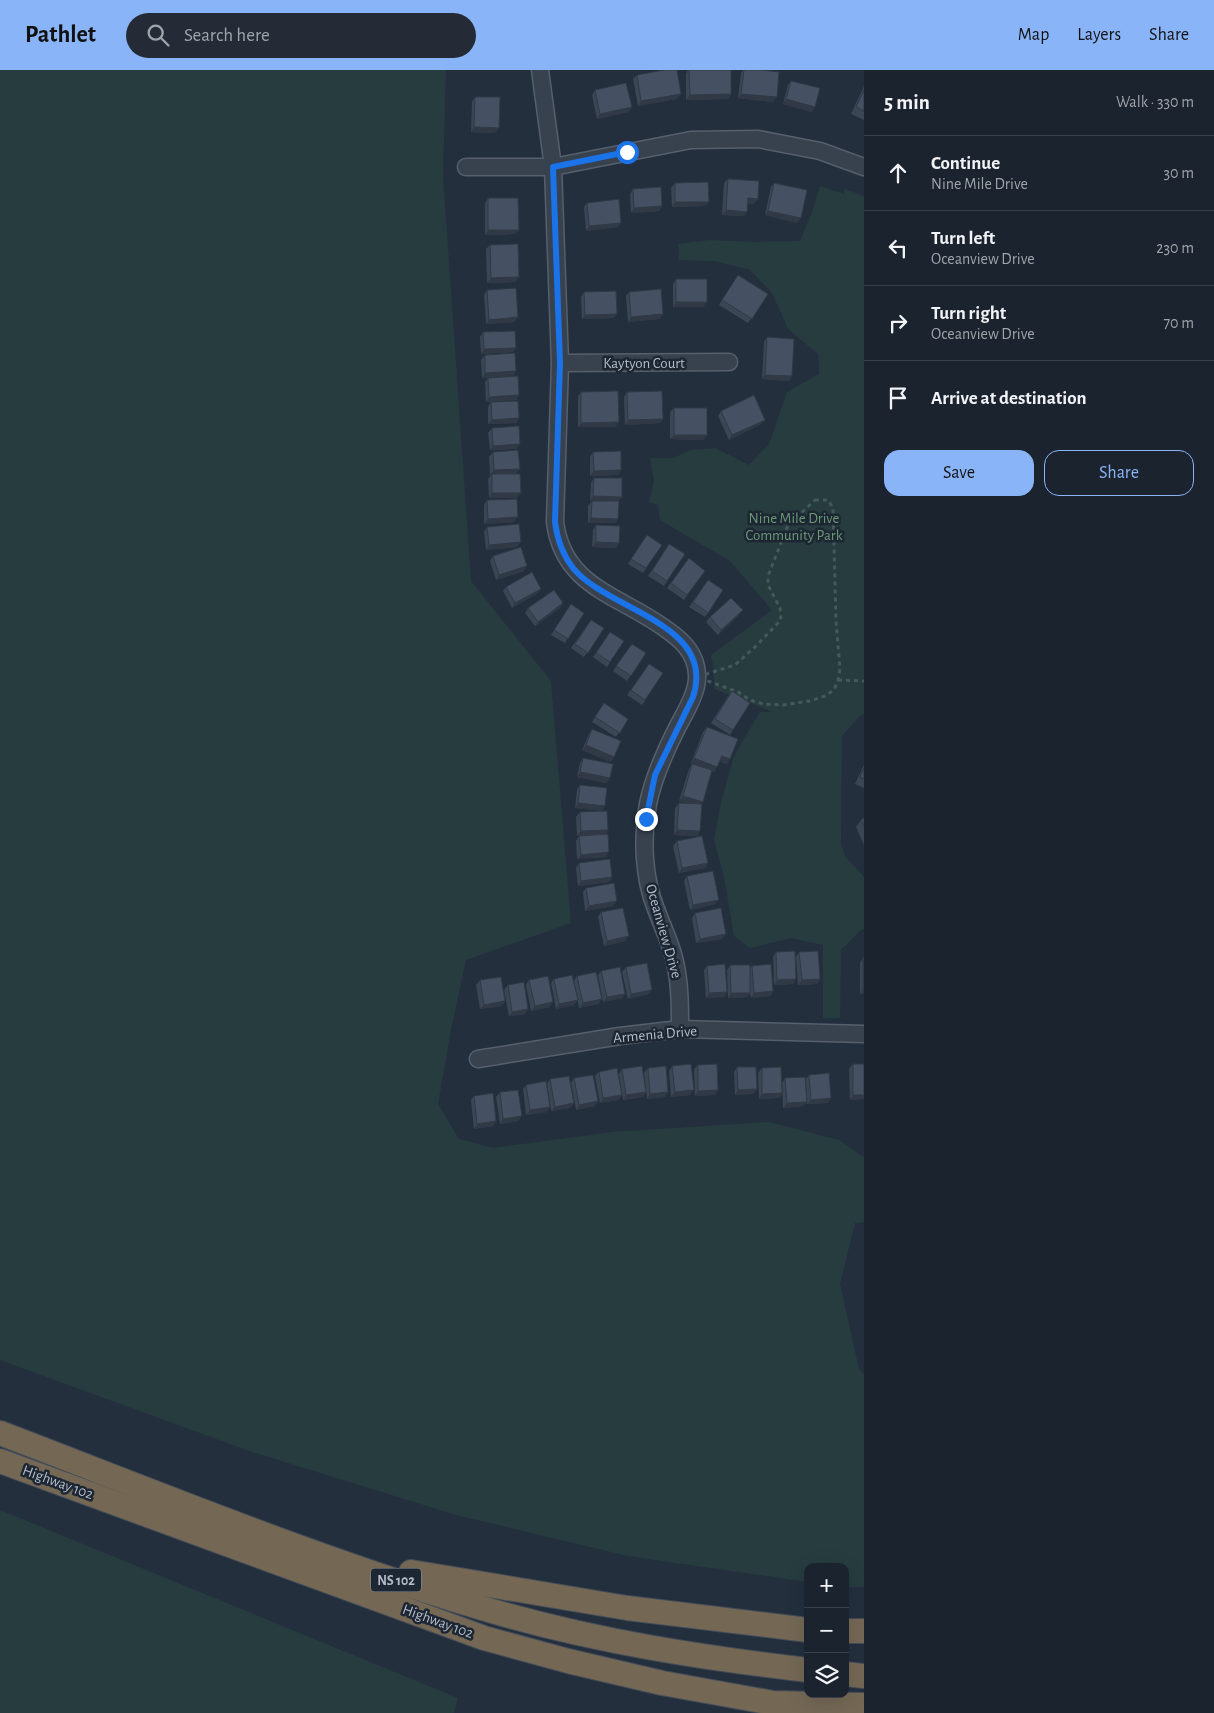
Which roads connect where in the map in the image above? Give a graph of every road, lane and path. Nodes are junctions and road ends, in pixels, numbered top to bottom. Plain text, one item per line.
1 (540, 70) edge
2 (466, 167) dead end
3 (553, 167) junction
4 (864, 167) edge
5 (729, 362) dead end
6 (560, 363) junction
7 (697, 677) junction
8 (838, 680) junction
9 (864, 681) edge
10 (680, 1029) junction
11 (864, 1034) edge
12 (478, 1059) dead end
13 (0, 1433) edge
14 (0, 1461) edge
15 (328, 1558) junction
16 (804, 1630) edge
17 (849, 1631) edge
18 (864, 1631) edge
19 (804, 1669) edge
20 (849, 1674) edge
21 (864, 1676) edge
22 (773, 1703) junction
23 (864, 1705) edge
24 (835, 1713) edge

1 - 3 street
2 - 3 street
3 - 4 street
3 - 6 street
5 - 6 street, Kaytyon Court
6 - 7 street
7 - 8 path
7 - 8 path
7 - 10 street, Oceanview Drive
8 - 9 path
10 - 11 street, Armenia Drive
10 - 12 street, Armenia Drive
13 - 15 highway, Highway 102 / NS 102
14 - 22 highway, Highway 102 / NS 102
15 - 16 highway
15 - 19 highway, Highway 102 / NS 102
17 - 18 highway
20 - 21 highway
22 - 23 highway, Highway 102 / NS 102
22 - 24 highway

